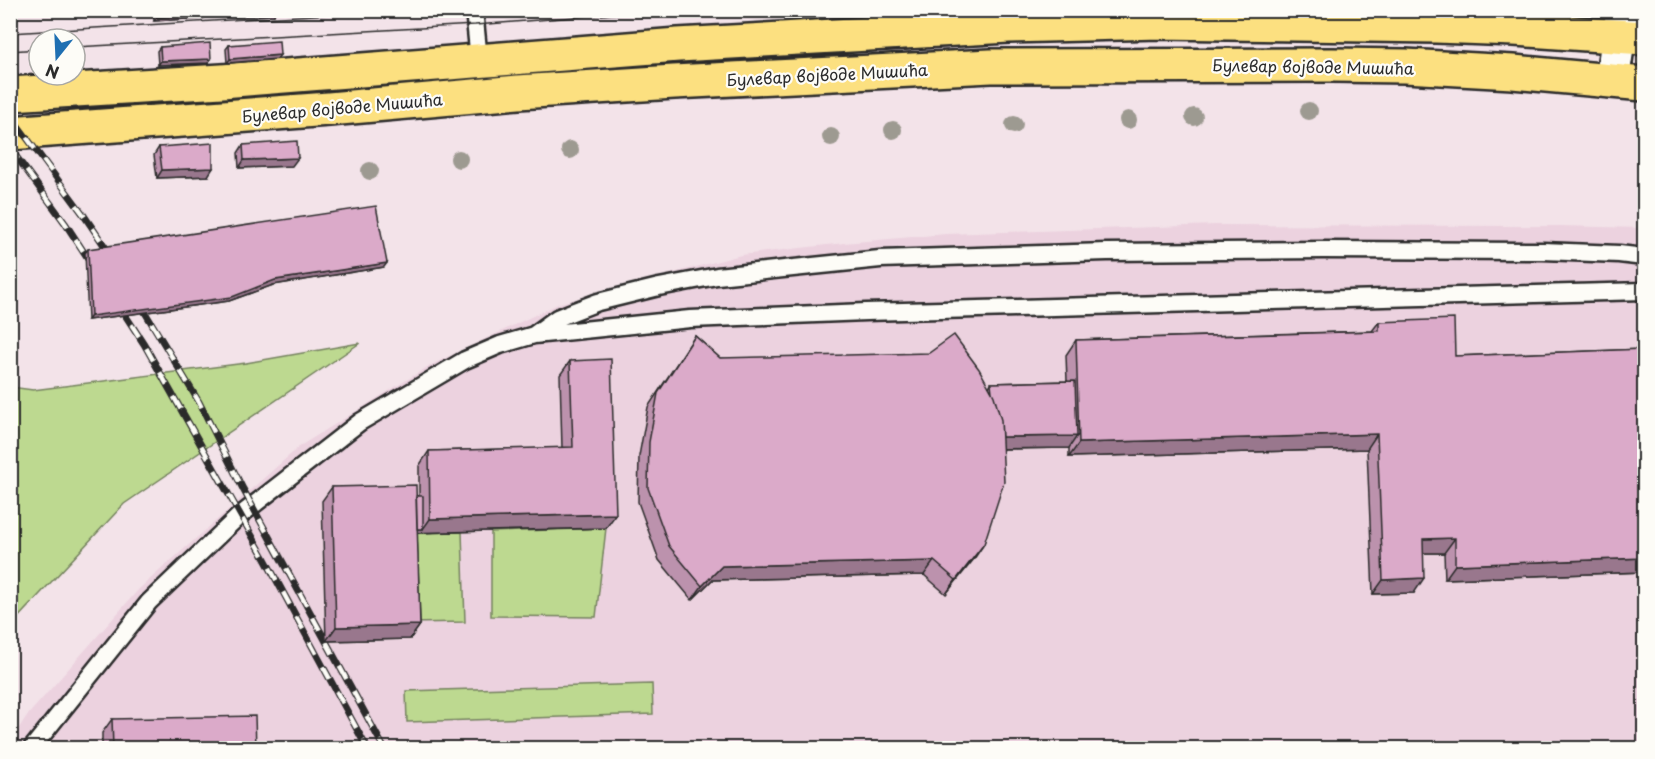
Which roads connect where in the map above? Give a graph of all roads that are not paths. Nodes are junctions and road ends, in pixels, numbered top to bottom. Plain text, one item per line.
1 (474, 10) edge
2 (1159, 16) edge
3 (1629, 28) edge
4 (479, 60) junction
5 (1612, 80) junction
6 (1644, 84) edge
7 (10, 94) edge
8 (10, 133) edge
9 (1644, 257) edge
10 (1644, 291) edge
11 (534, 335) junction
12 (32, 748) edge

1 - 4 lane
2 - 3 main road
2 - 4 main road
3 - 5 street
4 - 7 main road
5 - 6 main road, Булевар војводе Мишића
5 - 8 main road, Булевар војводе Мишића
9 - 11 lane
10 - 11 lane
11 - 12 lane

